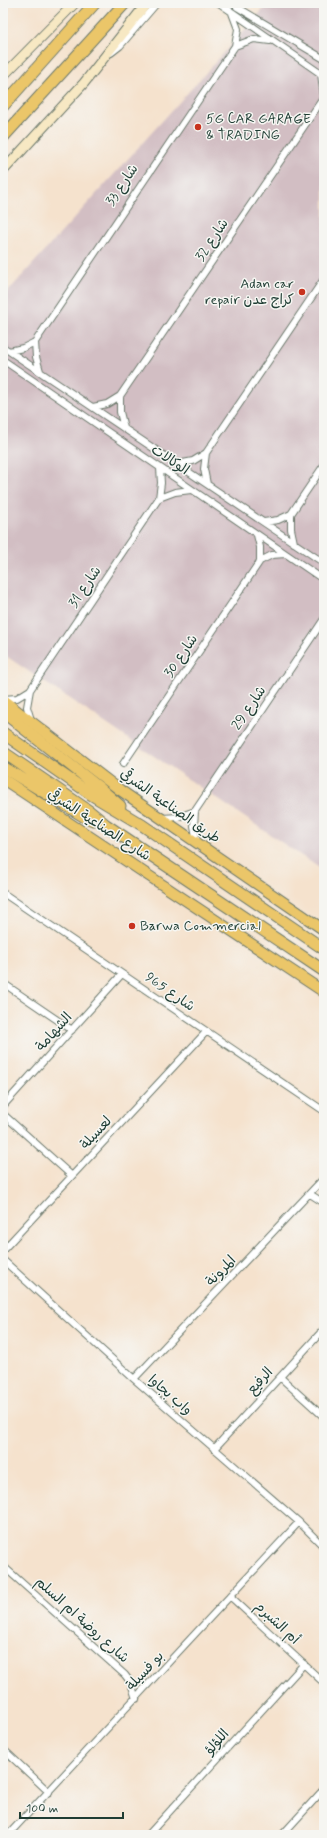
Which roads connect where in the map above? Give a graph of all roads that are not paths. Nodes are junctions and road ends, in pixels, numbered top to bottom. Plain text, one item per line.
1 (75, 3) edge
2 (95, 3) edge
3 (125, 3) edge
4 (147, 3) edge
5 (157, 3) edge
6 (219, 3) edge
7 (234, 3) edge
8 (232, 13) junction
9 (274, 42) junction
10 (235, 46) junction
11 (106, 56) junction
12 (324, 59) edge
13 (323, 75) edge
14 (3, 76) edge
15 (324, 97) edge
16 (3, 106) edge
17 (3, 137) edge
18 (3, 171) edge
19 (324, 279) edge
20 (34, 342) junction
21 (3, 346) edge
22 (10, 351) junction
23 (3, 360) edge
24 (40, 371) junction
25 (120, 396) junction
26 (93, 407) junction
27 (124, 428) junction
28 (206, 453) junction
29 (178, 464) junction
30 (324, 465) edge
31 (160, 468) junction
32 (207, 484) junction
33 (192, 490) junction
34 (159, 498) junction
35 (290, 514) junction
36 (264, 522) junction
37 (257, 535) junction
38 (294, 543) junction
39 (285, 554) junction
40 (260, 561) junction
41 (324, 563) edge
42 (324, 580) edge
43 (324, 619) edge
44 (30, 690) junction
45 (3, 700) edge
46 (3, 712) edge
47 (33, 723) junction
48 (3, 733) edge
49 (3, 752) edge
50 (123, 764) dead end
51 (3, 767) edge
52 (3, 779) edge
53 (195, 811) junction
54 (159, 817) junction
55 (106, 825) junction
56 (142, 825) junction
57 (197, 842) junction
58 (3, 893) edge
59 (324, 930) edge
60 (324, 949) edge
61 (324, 971) edge
62 (122, 974) junction
63 (3, 983) edge
64 (324, 992) edge
65 (72, 1030) junction
66 (206, 1032) junction
67 (3, 1106) edge
68 (324, 1111) edge
69 (3, 1114) edge
70 (72, 1176) junction
71 (324, 1178) edge
72 (310, 1194) junction
73 (324, 1203) edge
74 (3, 1250) edge
75 (3, 1260) edge
76 (324, 1329) edge
77 (280, 1377) junction
78 (134, 1379) junction
79 (324, 1417) edge
80 (214, 1449) junction
81 (299, 1522) junction
82 (324, 1546) edge
83 (4, 1570) edge
84 (231, 1597) junction
85 (304, 1664) junction
86 (324, 1683) edge
87 (136, 1699) junction
88 (3, 1749) edge
89 (324, 1789) edge
90 (49, 1792) junction
91 (8, 1835) edge
92 (148, 1835) edge
93 (282, 1835) edge

1 - 14 street
2 - 16 highway
3 - 17 highway
4 - 11 street
5 - 11 street
6 - 8 street
7 - 12 street
8 - 9 street
8 - 10 street, شارع 33
9 - 10 street
9 - 13 street
10 - 20 street, شارع 33
11 - 18 street
13 - 15 street, شارع 32
15 - 25 street, شارع 32
19 - 28 street
20 - 22 street
20 - 24 street
21 - 22 street, الوكالات
22 - 24 street, الوكالات
23 - 31 street, الوكالات
24 - 26 street, الوكالات
25 - 26 street, شارع 32
25 - 27 street
26 - 27 street, الوكالات
27 - 29 street, الوكالات
28 - 29 street
28 - 32 street
29 - 32 street, الوكالات
30 - 35 street
31 - 33 street, الوكالات
31 - 34 street, شارع 31
32 - 36 street, الوكالات
33 - 34 street
33 - 37 street, الوكالات
34 - 44 street, شارع 31
35 - 36 street
35 - 38 street
36 - 38 street, الوكالات
37 - 39 street, الوكالات
37 - 40 street
38 - 41 street, الوكالات
39 - 40 street
39 - 42 street, الوكالات
40 - 50 street, شارع 30
43 - 53 street, شارع 29
44 - 45 street
44 - 47 street, شارع 31
45 - 47 main road, طريق الصناعية الشرقي
46 - 56 highway
47 - 54 main road, طريق الصناعية الشرقي
48 - 56 highway
49 - 55 highway
51 - 55 highway
52 - 64 main road, شارع الصناعية الشرقي
53 - 54 street
53 - 57 street
54 - 57 main road, طريق الصناعية الشرقي
55 - 61 highway
56 - 60 highway
57 - 59 main road, طريق الصناعية الشرقي
58 - 62 street, شارع 965
62 - 65 street, الشهامة
62 - 66 street, شارع 965
63 - 65 street
65 - 67 street, الشهامة
66 - 68 street, شارع 965
66 - 70 street, لعسيلة
69 - 70 street
70 - 74 street, لعسيلة
71 - 72 street, المرونة
72 - 73 street
72 - 78 street, المرونة
75 - 78 street, واب بجاوا
76 - 77 street, الرفيع
77 - 79 street
77 - 80 street, الرفيع
78 - 80 street, واب بجاوا
80 - 81 street, واب بجاوا
81 - 82 street, واب بجاوا
81 - 84 street, بو فسيلة
83 - 87 street, شارع روضة ام السلم
84 - 85 street, أم الشبرم
84 - 87 street, بو فسيلة
85 - 86 street, أم الشبرم
85 - 92 street, اللؤلؤ
87 - 90 street, بو فسيلة
88 - 90 street
89 - 93 street
90 - 91 street, بو فسيلة

